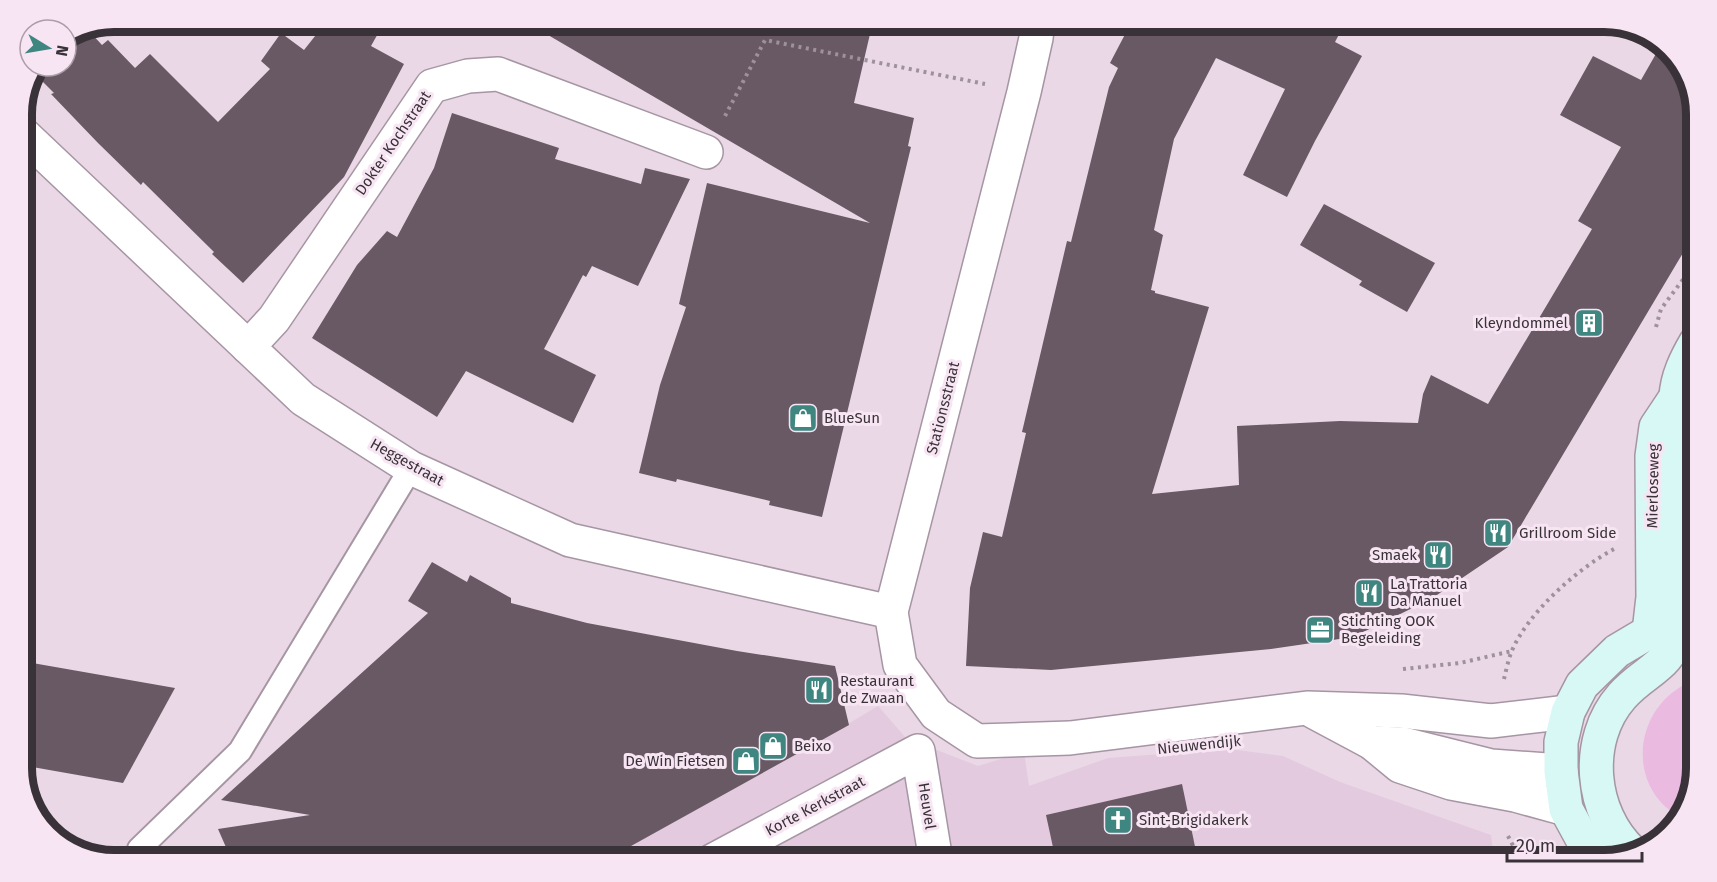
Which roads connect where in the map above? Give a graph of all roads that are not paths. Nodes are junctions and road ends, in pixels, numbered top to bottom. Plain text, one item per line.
1 (1037, 31) edge
2 (32, 142) edge
3 (706, 152) road end
4 (248, 347) junction
5 (1685, 361) edge
6 (1676, 397) junction
7 (411, 468) junction
8 (1686, 610) edge
9 (891, 612) junction
10 (1686, 627) edge
11 (1686, 630) edge
12 (1649, 633) junction
13 (1307, 708) junction
14 (1568, 712) junction
15 (936, 714) joint
16 (1372, 743) junction
17 (918, 751) joint
18 (1561, 771) junction
19 (1595, 779) junction
20 (1566, 809) junction
21 (1627, 847) edge
22 (139, 849) dead end
23 (733, 850) edge
24 (934, 850) edge
25 (1589, 850) edge

1 - 9 street, Stationsstraat
2 - 4 street, Heggestraat
3 - 4 street, Dokter Kochstraat
4 - 7 street, Heggestraat
5 - 6 main road
6 - 8 main road, Mierloseweg
6 - 12 main road, Mierloseweg
7 - 9 street, Heggestraat
7 - 22 lane
9 - 15 street, Stationsstraat
10 - 12 main road
11 - 19 main road, Mierloseweg
12 - 14 main road
13 - 14 street, Nieuwendijk
13 - 15 street, Nieuwendijk
13 - 16 street
14 - 18 main road
16 - 18 street
16 - 20 street
17 - 23 street, Korte Kerkstraat
17 - 24 street, Heuvel
18 - 19 main road
18 - 20 main road
19 - 21 main road
20 - 25 main road

